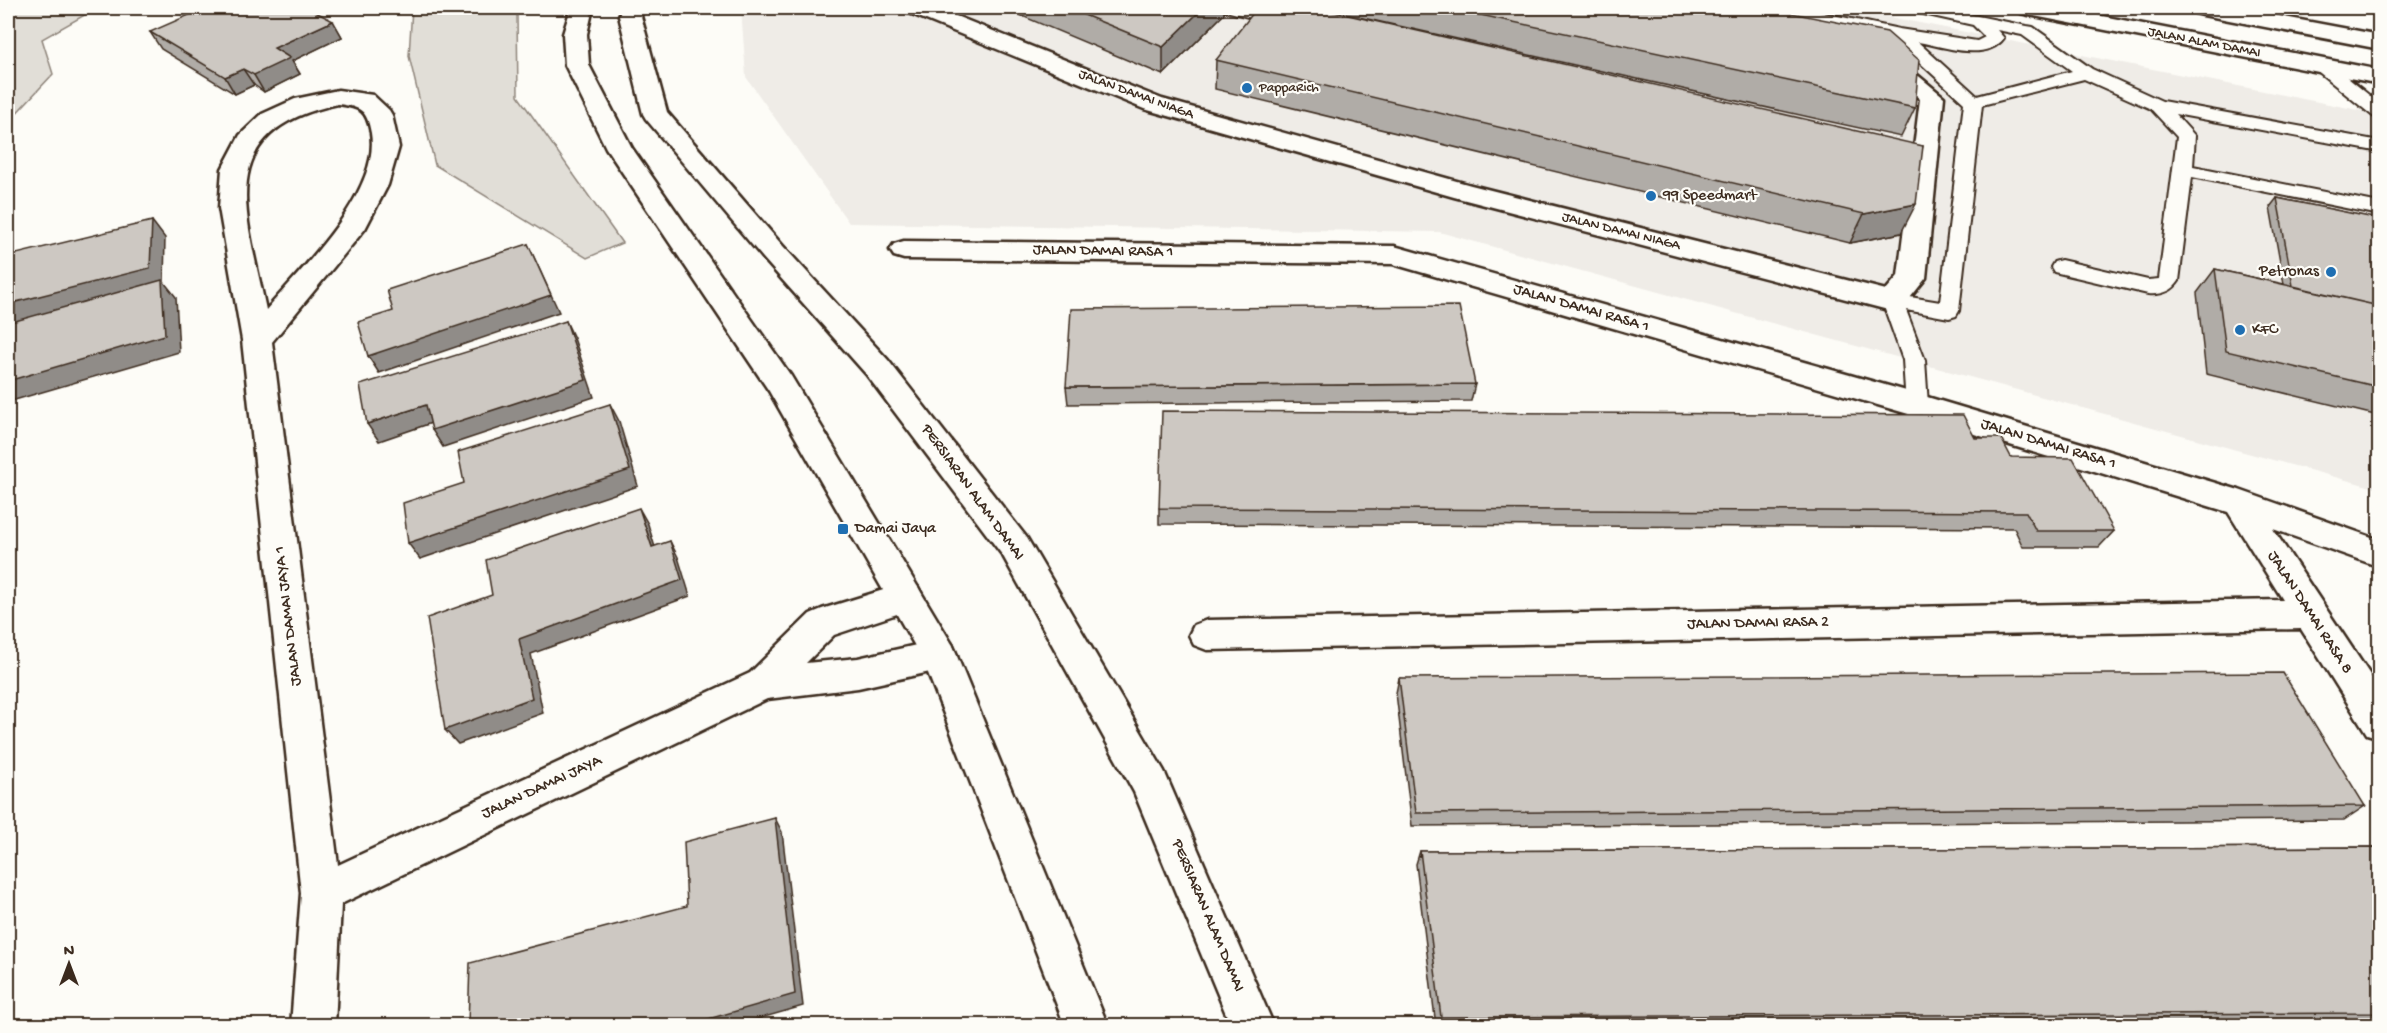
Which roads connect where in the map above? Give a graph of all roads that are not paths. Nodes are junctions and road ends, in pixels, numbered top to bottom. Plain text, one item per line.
1 (582, 8) edge
2 (633, 8) edge
3 (917, 8) edge
4 (1232, 8) edge
5 (1779, 8) edge
6 (1916, 8) edge
7 (2029, 8) edge
8 (2204, 8) edge
9 (1753, 16) edge
10 (1979, 21) junction
11 (1303, 26) edge
12 (1899, 34) junction
13 (2379, 42) edge
14 (2321, 65) junction
15 (2086, 73) junction
16 (2379, 77) edge
17 (1973, 102) junction
18 (2157, 105) junction
19 (2379, 113) edge
20 (2379, 147) edge
21 (2183, 170) junction
22 (2379, 209) edge
23 (904, 250) dead end
24 (2061, 267) dead end
25 (1892, 301) junction
26 (257, 340) junction
27 (1917, 405) junction
28 (2238, 503) junction
29 (2379, 554) edge
30 (906, 597) junction
31 (2309, 614) junction
32 (1207, 635) dead end
33 (939, 655) junction
34 (763, 684) junction
35 (2379, 722) edge
36 (321, 893) junction
37 (313, 1026) edge
38 (1087, 1026) edge
39 (1253, 1026) edge

1 - 30 street
2 - 39 street, PERSIARAN ALAM DAMAI
3 - 25 street, JALAN DAMAI NIAGA
4 - 11 lane
5 - 12 lane
6 - 10 lane
7 - 14 street, JALAN ALAM DAMAI
8 - 13 street
9 - 25 street
10 - 12 lane
10 - 15 lane
12 - 17 lane
14 - 16 street, JALAN ALAM DAMAI
14 - 19 lane
15 - 17 lane
15 - 18 lane
17 - 25 lane
18 - 20 lane
18 - 21 lane
21 - 22 lane
21 - 24 lane
23 - 27 street, JALAN DAMAI RASA 1
25 - 27 lane
26 - 26 street, JALAN DAMAI JAYA 1
26 - 36 street, JALAN DAMAI JAYA 1
27 - 28 street, JALAN DAMAI RASA 1
28 - 29 street, JALAN DAMAI RASA 1
28 - 31 street, JALAN DAMAI RASA 8
30 - 33 street
30 - 34 street, JALAN DAMAI JAYA
31 - 32 street, JALAN DAMAI RASA 2
31 - 35 street, JALAN DAMAI RASA 8
33 - 34 street, JALAN DAMAI JAYA
33 - 38 street
34 - 36 street, JALAN DAMAI JAYA
36 - 37 street, JALAN DAMAI JAYA 1

